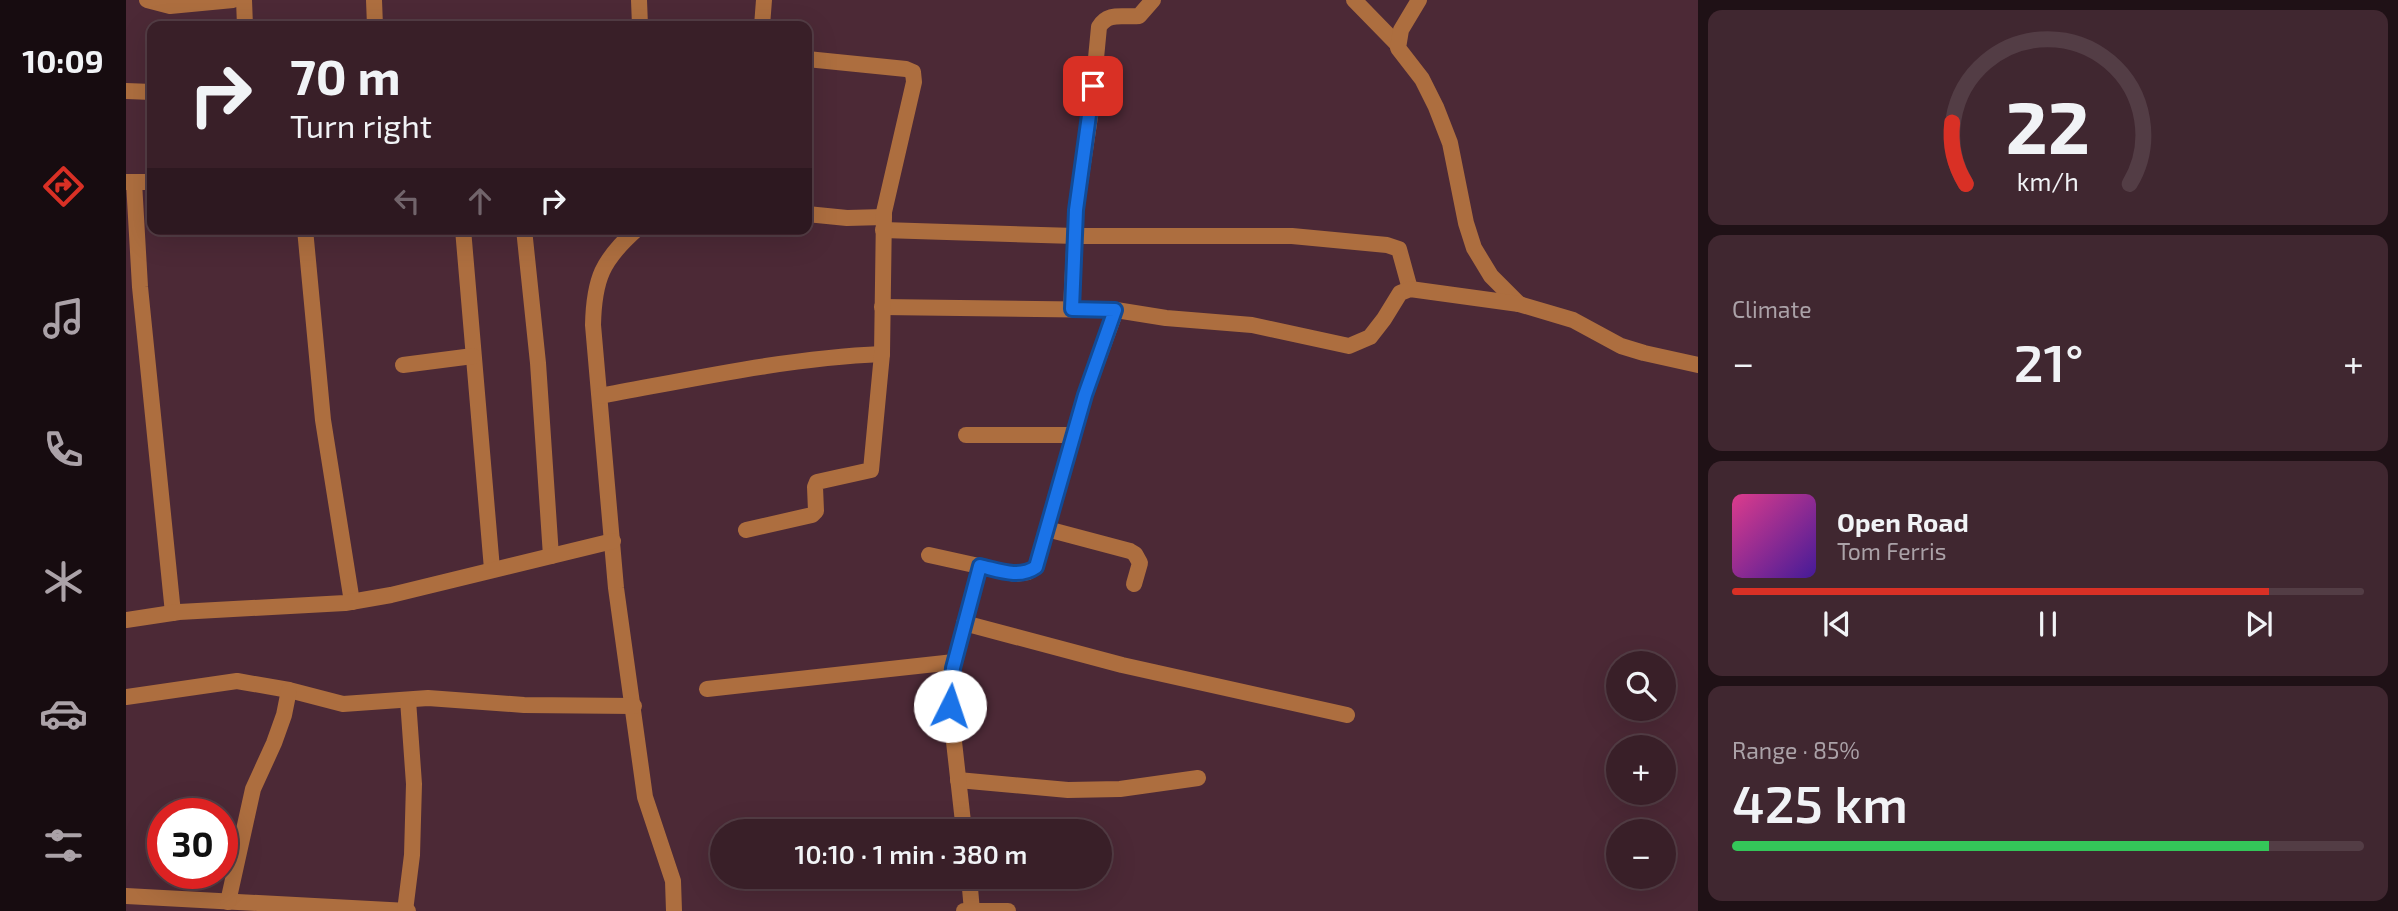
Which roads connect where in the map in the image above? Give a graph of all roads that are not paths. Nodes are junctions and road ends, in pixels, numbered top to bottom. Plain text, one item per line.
1 (148, 0) edge
2 (233, 0) edge
3 (244, 0) edge
4 (374, 0) edge
5 (639, 0) edge
6 (764, 0) edge
7 (1153, 0) edge
8 (1354, 0) edge
9 (1419, 0) edge
10 (245, 21) edge
11 (375, 21) edge
12 (640, 21) edge
13 (762, 21) edge
14 (1397, 44) junction
15 (812, 60) edge
16 (126, 91) edge
17 (147, 92) edge
18 (130, 182) edge
19 (812, 215) edge
20 (884, 224) junction
21 (306, 235) edge
22 (463, 235) edge
23 (525, 235) edge
24 (631, 235) edge
25 (1074, 236) junction
26 (1410, 289) junction
27 (1519, 304) junction
28 (882, 307) junction
29 (1072, 309) junction
30 (1115, 310) junction
31 (882, 354) junction
32 (473, 356) junction
33 (403, 365) dead end
34 (1698, 365) edge
35 (600, 396) junction
36 (967, 435) dead end
37 (1073, 435) junction
38 (1047, 529) junction
39 (746, 530) dead end
40 (612, 541) junction
41 (929, 555) dead end
42 (551, 556) junction
43 (980, 566) junction
44 (492, 569) junction
45 (1134, 584) dead end
46 (352, 602) junction
47 (173, 613) junction
48 (126, 620) edge
49 (964, 623) junction
50 (954, 662) junction
51 (707, 689) dead end
52 (289, 690) junction
53 (126, 696) edge
54 (408, 700) junction
55 (634, 706) junction
56 (1347, 715) dead end
57 (1198, 778) dead end
58 (958, 780) junction
59 (963, 819) edge
60 (969, 889) edge
61 (126, 896) edge
62 (228, 902) junction
63 (406, 911) edge
64 (674, 911) edge
65 (970, 911) edge
66 (1009, 911) edge

1 - 2 street
3 - 10 street
4 - 11 street
5 - 12 street
6 - 13 street
7 - 25 street
8 - 14 street
9 - 14 street
14 - 27 street
15 - 20 street
16 - 17 street
18 - 47 street
19 - 20 street
20 - 25 street
20 - 28 street
21 - 46 street
22 - 32 street
23 - 42 street
24 - 35 street
25 - 26 street
25 - 29 street
26 - 27 street
26 - 30 street
27 - 34 street
28 - 29 street
28 - 31 street
29 - 30 street
30 - 37 street
31 - 35 street
31 - 39 street
32 - 33 street
32 - 44 street
35 - 40 street
36 - 37 street
37 - 38 street
38 - 43 street
38 - 45 street
40 - 42 street
40 - 55 street
41 - 43 street
42 - 44 street
43 - 49 street
44 - 46 street
46 - 47 street
47 - 48 street
49 - 50 street
49 - 56 street
50 - 51 street
50 - 58 street
52 - 53 street
52 - 54 street
52 - 62 street
54 - 55 street
54 - 63 street
55 - 64 street
57 - 58 street
58 - 59 street
60 - 65 street
61 - 62 street
62 - 63 street
65 - 66 street

